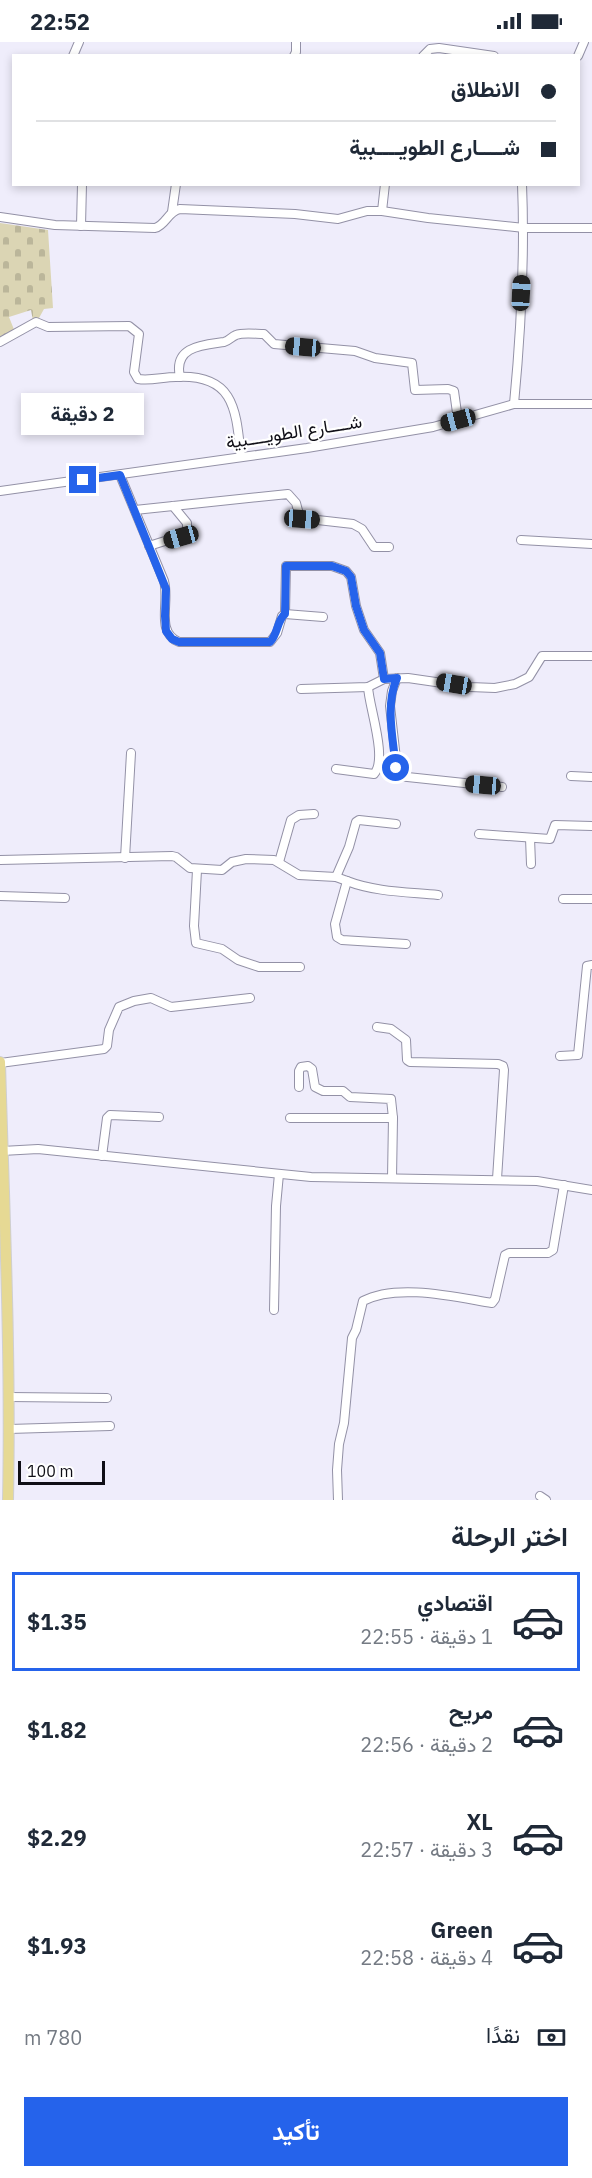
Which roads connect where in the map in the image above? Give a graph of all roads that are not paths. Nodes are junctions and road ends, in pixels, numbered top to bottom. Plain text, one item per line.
1 (425, 54) edge
2 (480, 54) edge
3 (82, 186) edge
4 (176, 186) edge
5 (385, 186) edge
6 (522, 186) edge
7 (382, 211) junction
8 (171, 212) junction
9 (0, 217) edge
10 (81, 226) junction
11 (524, 228) junction
12 (592, 228) edge
13 (0, 342) edge
14 (180, 377) junction
15 (514, 404) junction
16 (592, 404) edge
17 (458, 420) junction
18 (241, 457) junction
19 (120, 475) junction
20 (0, 491) edge
21 (173, 506) junction
22 (135, 510) junction
23 (520, 540) dead end
24 (592, 544) edge
25 (149, 546) junction
26 (389, 547) dead end
27 (285, 614) junction
28 (323, 617) dead end
29 (592, 656) edge
30 (397, 678) junction
31 (384, 679) junction
32 (368, 687) junction
33 (301, 689) dead end
34 (131, 753) dead end
35 (336, 769) dead end
36 (571, 776) dead end
37 (592, 777) edge
38 (502, 787) dead end
39 (314, 814) dead end
40 (396, 824) dead end
41 (592, 826) edge
42 (478, 834) dead end
43 (530, 838) junction
44 (125, 858) junction
45 (0, 860) edge
46 (279, 862) junction
47 (531, 864) dead end
48 (197, 870) junction
49 (336, 877) junction
50 (347, 881) junction
51 (438, 895) dead end
52 (0, 896) edge
53 (65, 898) dead end
54 (563, 899) dead end
55 (592, 899) edge
56 (406, 944) dead end
57 (592, 965) edge
58 (300, 967) dead end
59 (250, 998) dead end
60 (377, 1027) dead end
61 (560, 1056) dead end
62 (0, 1063) edge
63 (298, 1087) dead end
64 (159, 1117) dead end
65 (290, 1118) dead end
66 (393, 1118) junction
67 (1, 1153) edge
68 (102, 1156) junction
69 (279, 1174) junction
70 (392, 1178) junction
71 (497, 1179) junction
72 (564, 1185) junction
73 (592, 1190) edge
74 (4, 1307) edge
75 (274, 1310) dead end
76 (4, 1361) edge
77 (6, 1392) edge
78 (107, 1398) dead end
79 (110, 1426) dead end
80 (9, 1429) junction
81 (6, 1494) edge
82 (338, 1500) edge

1 - 2 street
3 - 10 street
4 - 8 street
5 - 7 street
6 - 11 street
7 - 8 street
7 - 11 street
8 - 10 street
9 - 10 street
11 - 12 street
11 - 15 street
13 - 14 street
14 - 17 street
14 - 18 street
15 - 16 street, شــــارع الطويــــبية
15 - 17 street, شــــارع الطويــــبية
17 - 18 street, شــــارع الطويــــبية
18 - 19 street, شــــارع الطويــــبية
19 - 20 street, شــــارع الطويــــبية
19 - 22 street
21 - 22 street
21 - 25 street
21 - 26 street
22 - 25 street
23 - 24 street
25 - 27 street
27 - 28 street
27 - 31 street
29 - 30 street
30 - 31 street
30 - 38 street
31 - 32 street
32 - 33 street
32 - 35 street
34 - 44 street
36 - 37 street
39 - 46 street
40 - 49 street
41 - 43 street
42 - 43 street
43 - 47 street
44 - 45 street
44 - 48 street
46 - 48 street
46 - 49 street
48 - 58 street
49 - 50 street
50 - 51 street
50 - 56 street
52 - 53 street
54 - 55 street
57 - 61 street
59 - 62 street
60 - 71 street
62 - 67 main road
63 - 66 street
64 - 68 street
65 - 66 street
66 - 70 street
67 - 68 street
67 - 74 main road
68 - 69 street
69 - 70 street
69 - 75 street
70 - 71 street
71 - 72 street
72 - 73 street
72 - 82 street
74 - 76 main road
76 - 77 main road
77 - 78 street
77 - 80 main road
79 - 80 street
80 - 81 main road

